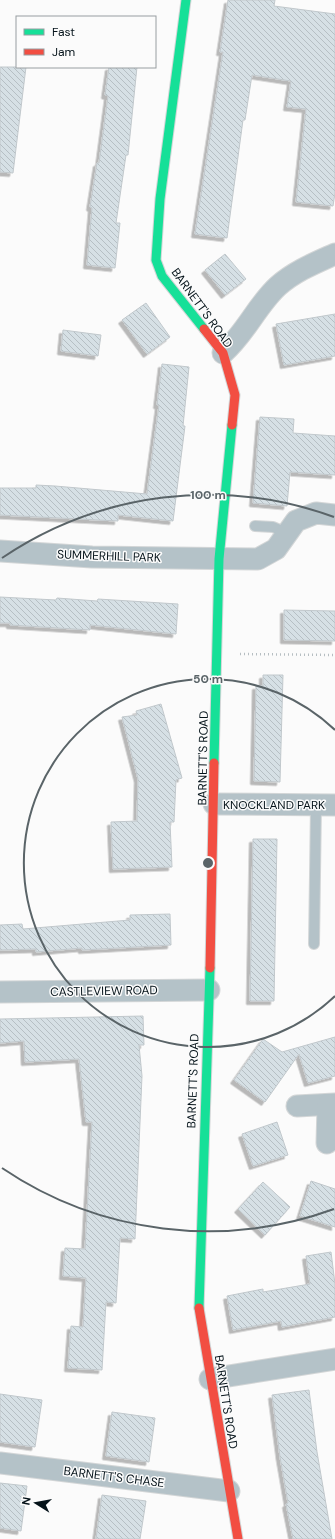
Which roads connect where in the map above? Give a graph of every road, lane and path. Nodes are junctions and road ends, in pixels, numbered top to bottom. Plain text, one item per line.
1 (186, 0) edge
2 (335, 254) edge
3 (223, 353) junction
4 (335, 515) edge
5 (255, 526) dead end
6 (287, 533) junction
7 (0, 551) edge
8 (219, 559) junction
9 (217, 654) junction
10 (335, 655) edge
11 (214, 804) junction
12 (326, 805) edge
13 (314, 944) dead end
14 (208, 990) junction
15 (0, 992) edge
16 (331, 1105) edge
17 (297, 1106) dead end
18 (328, 1142) dead end
19 (335, 1359) edge
20 (210, 1378) junction
21 (0, 1463) edge
22 (228, 1491) junction
23 (238, 1539) edge

1 - 3 street, BARNETT'S ROAD
2 - 3 street
3 - 8 street, BARNETT'S ROAD
4 - 6 street, SUMMERHILL PARK
5 - 6 lane
6 - 8 street, SUMMERHILL PARK
7 - 8 street, SUMMERHILL PARK
8 - 9 street, BARNETT'S ROAD
9 - 10 path
9 - 11 street, BARNETT'S ROAD
11 - 12 street, KNOCKLAND PARK
11 - 14 street, BARNETT'S ROAD
12 - 13 lane
14 - 15 street, CASTLEVIEW ROAD
14 - 20 street, BARNETT'S ROAD
16 - 17 street
16 - 18 street
19 - 20 street
20 - 22 street, BARNETT'S ROAD
21 - 22 street, BARNETT'S CHASE
22 - 23 street, BARNETT'S ROAD

